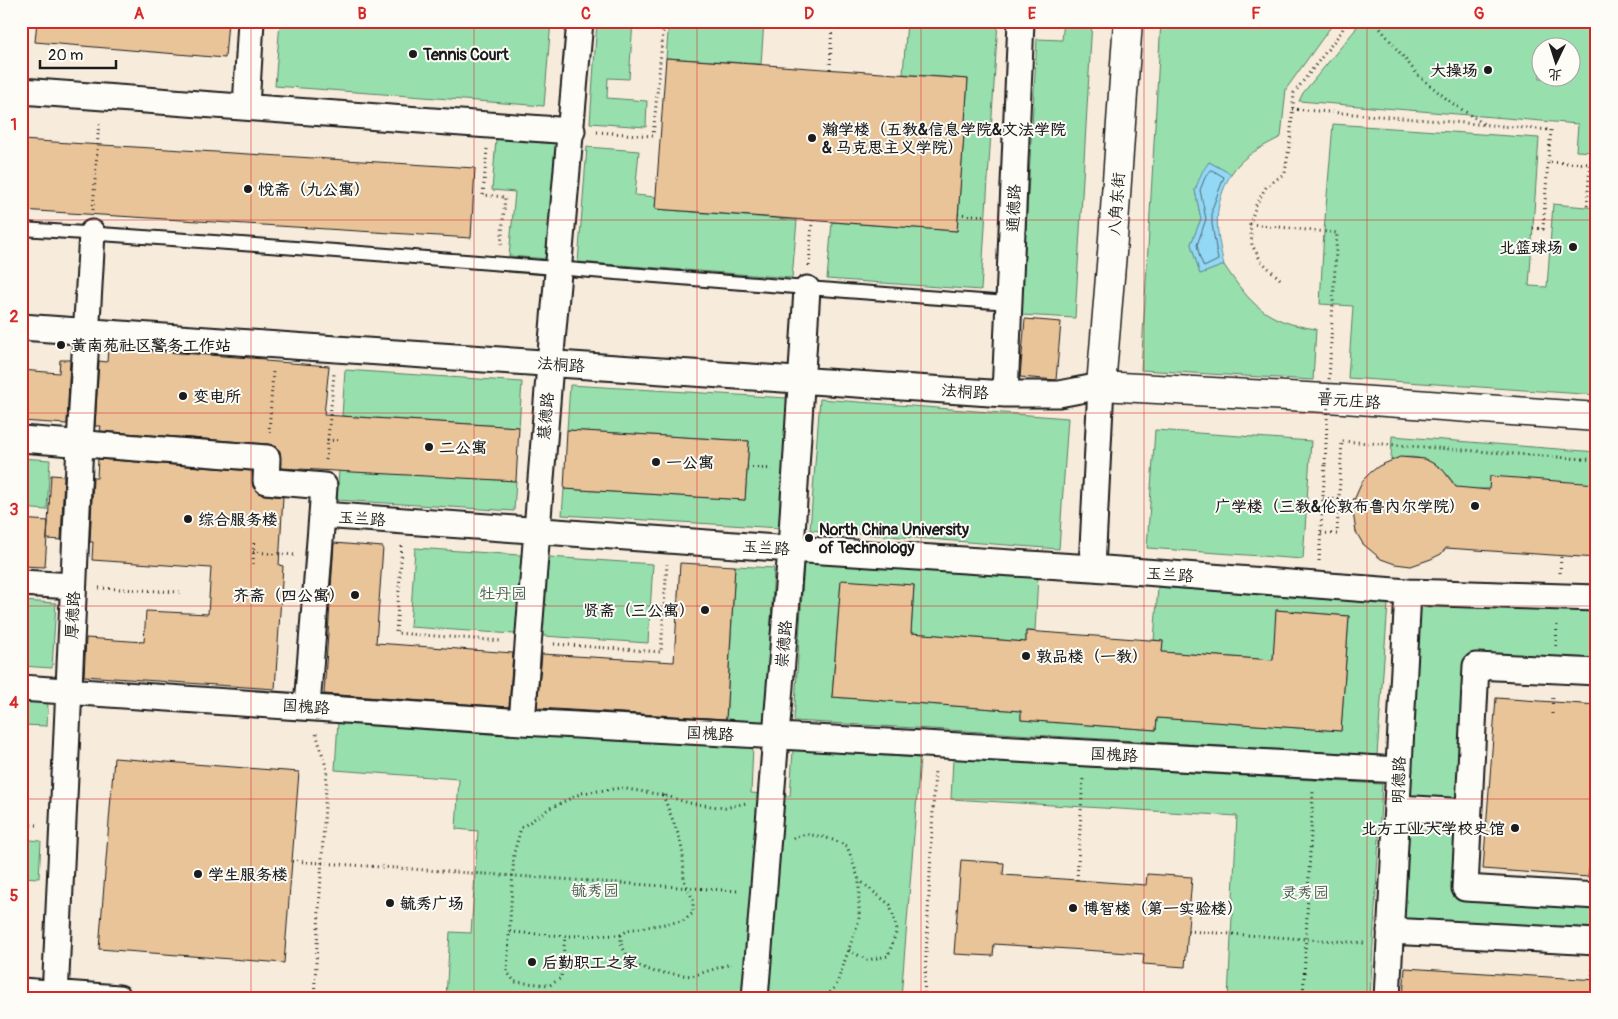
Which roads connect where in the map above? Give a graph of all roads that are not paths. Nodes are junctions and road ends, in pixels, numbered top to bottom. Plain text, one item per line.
1 (251, 21) edge
2 (580, 21) edge
3 (1020, 21) edge
4 (1128, 21) edge
5 (21, 91) edge
6 (246, 107) junction
7 (572, 131) junction
8 (21, 229) edge
9 (92, 233) junction
10 (559, 269) junction
11 (807, 289) junction
12 (1009, 303) junction
13 (21, 327) edge
14 (86, 331) junction
15 (550, 364) junction
16 (801, 380) junction
17 (1101, 386) junction
18 (1005, 394) junction
19 (1597, 417) edge
20 (21, 439) edge
21 (80, 443) junction
22 (322, 515) junction
23 (536, 531) junction
24 (791, 549) junction
25 (1092, 568) junction
26 (21, 583) edge
27 (73, 586) junction
28 (1408, 592) junction
29 (1597, 598) edge
30 (1597, 672) edge
31 (21, 688) edge
32 (68, 691) junction
33 (307, 706) junction
34 (522, 722) junction
35 (775, 736) junction
36 (1399, 770) junction
37 (1397, 808) junction
38 (1468, 812) junction
39 (1597, 896) edge
40 (1390, 938) junction
41 (1597, 942) edge
42 (755, 987) edge
43 (21, 991) edge
44 (55, 995) edge
45 (119, 998) edge
46 (1387, 998) edge

1 - 6 street
2 - 7 street, 慧德路
3 - 12 street, 通德路
4 - 17 street, 八角东街
5 - 6 street
6 - 7 street
7 - 10 street, 慧德路
8 - 9 lane
9 - 10 lane
9 - 14 street, 厚德路
10 - 11 lane
10 - 15 street, 慧德路
11 - 12 lane
11 - 16 street, 崇德路
12 - 18 street, 通德路
13 - 14 street, 法桐路
14 - 15 street, 法桐路
14 - 21 street, 厚德路
15 - 16 street, 法桐路
15 - 23 street, 慧德路
16 - 18 street, 法桐路
16 - 24 street, 崇德路
17 - 18 street, 法桐路
17 - 19 street, 晋元庄路
17 - 25 street
20 - 21 street
21 - 22 street, 玉兰路
21 - 27 street, 厚德路
22 - 23 street, 玉兰路
22 - 33 street
23 - 24 street, 玉兰路
23 - 34 street, 慧德路
24 - 25 street, 玉兰路
24 - 35 street, 崇德路
25 - 28 street, 玉兰路
26 - 27 street
27 - 32 street, 厚德路
28 - 29 street, 玉兰路
28 - 36 street, 明德路
30 - 38 street
31 - 32 street, 国槐路
32 - 33 street, 国槐路
32 - 44 street, 厚德路
33 - 34 street, 国槐路
34 - 35 street, 国槐路
35 - 36 street, 国槐路
35 - 42 street, 崇德路
36 - 37 street, 明德路
37 - 38 street
37 - 40 street, 明德路
38 - 39 street
40 - 41 street
40 - 46 street, 明德路
43 - 44 street
44 - 45 street

